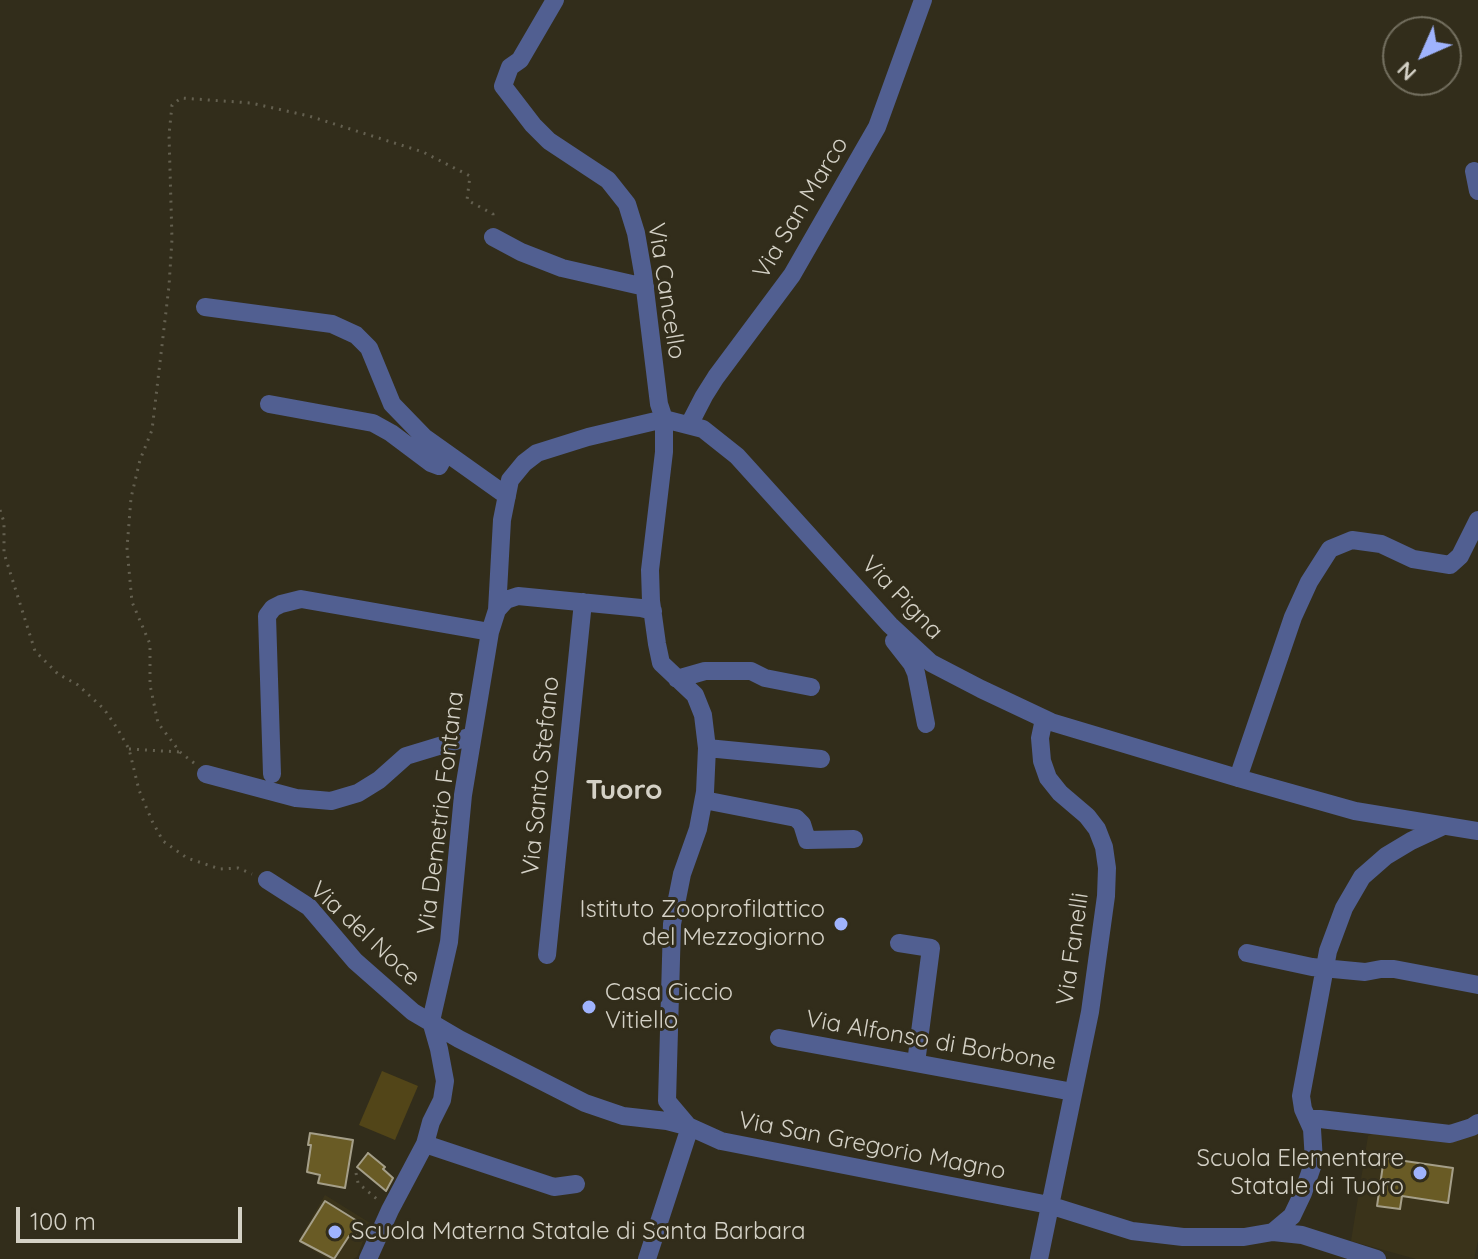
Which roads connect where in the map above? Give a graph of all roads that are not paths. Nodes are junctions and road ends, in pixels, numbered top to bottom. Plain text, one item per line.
1 (555, 0) edge
2 (923, 0) edge
3 (1474, 171) dead end
4 (1478, 191) edge
5 (493, 237) road end
6 (645, 287) junction
7 (205, 307) dead end
8 (269, 404) dead end
9 (664, 419) junction
10 (689, 425) junction
11 (446, 453) junction
12 (507, 496) junction
13 (1478, 520) edge
14 (831, 560) junction
15 (583, 602) junction
16 (497, 610) junction
17 (653, 611) junction
18 (490, 632) junction
19 (677, 679) junction
20 (811, 687) dead end
21 (1044, 719) junction
22 (926, 724) dead end
23 (472, 736) junction
24 (707, 748) junction
25 (821, 759) dead end
26 (206, 774) road end
27 (272, 774) dead end
28 (1238, 778) junction
29 (704, 800) junction
30 (1441, 827) junction
31 (1478, 831) edge
32 (854, 839) dead end
33 (267, 880) road end
34 (899, 943) dead end
35 (1247, 953) dead end
36 (547, 955) dead end
37 (1326, 968) junction
38 (1478, 985) edge
39 (431, 1021) junction
40 (779, 1038) dead end
41 (916, 1063) junction
42 (1073, 1092) junction
43 (1308, 1119) junction
44 (1478, 1123) edge
45 (690, 1127) junction
46 (425, 1144) junction
47 (576, 1184) dead end
48 (1049, 1205) junction
49 (1273, 1232) junction
50 (368, 1259) edge
51 (647, 1259) edge
52 (1039, 1259) edge
53 (1377, 1259) edge

1 - 6 street, Via Cancello
2 - 10 street, Via San Marco
3 - 4 street
5 - 6 street
6 - 9 street, Via Cancello
7 - 11 street
8 - 11 street
9 - 10 street, Via Pigna
9 - 12 street, Via Demetrio Fontana
9 - 17 street, Via Cancello
10 - 14 street, Via Pigna
11 - 12 street
12 - 16 street, Via Demetrio Fontana
13 - 28 street
14 - 21 street, Via Pigna
14 - 22 street
15 - 16 street
15 - 17 street
15 - 36 street, Via Santo Stefano
16 - 18 street, Via Demetrio Fontana
17 - 19 street, Via Cancello
18 - 23 street, Via Demetrio Fontana
18 - 27 street
19 - 20 street
19 - 24 street, Via Cancello
21 - 28 street, Via Pigna
21 - 42 street, Via Fanelli
23 - 26 street
23 - 39 street, Via Demetrio Fontana
24 - 25 street
24 - 29 street, Via Cancello
28 - 30 street, Via Pigna
29 - 32 street
29 - 45 street, Via Cancello
30 - 31 street, Via Pigna
30 - 37 street
33 - 39 street, Via del Noce
34 - 41 street
35 - 37 street
37 - 38 street
37 - 43 street
39 - 45 street, Via del Noce
39 - 46 street
40 - 41 street, Via Alfonso di Borbone
41 - 42 street, Via Alfonso di Borbone
42 - 48 street, Via Fanelli
43 - 44 street
43 - 49 street
45 - 48 street, Via San Gregorio Magno
45 - 51 street
46 - 47 street
46 - 50 street
48 - 49 street, Via San Gregorio Magno
48 - 52 street, Via Fanelli
49 - 53 street, Via San Gregorio Magno

